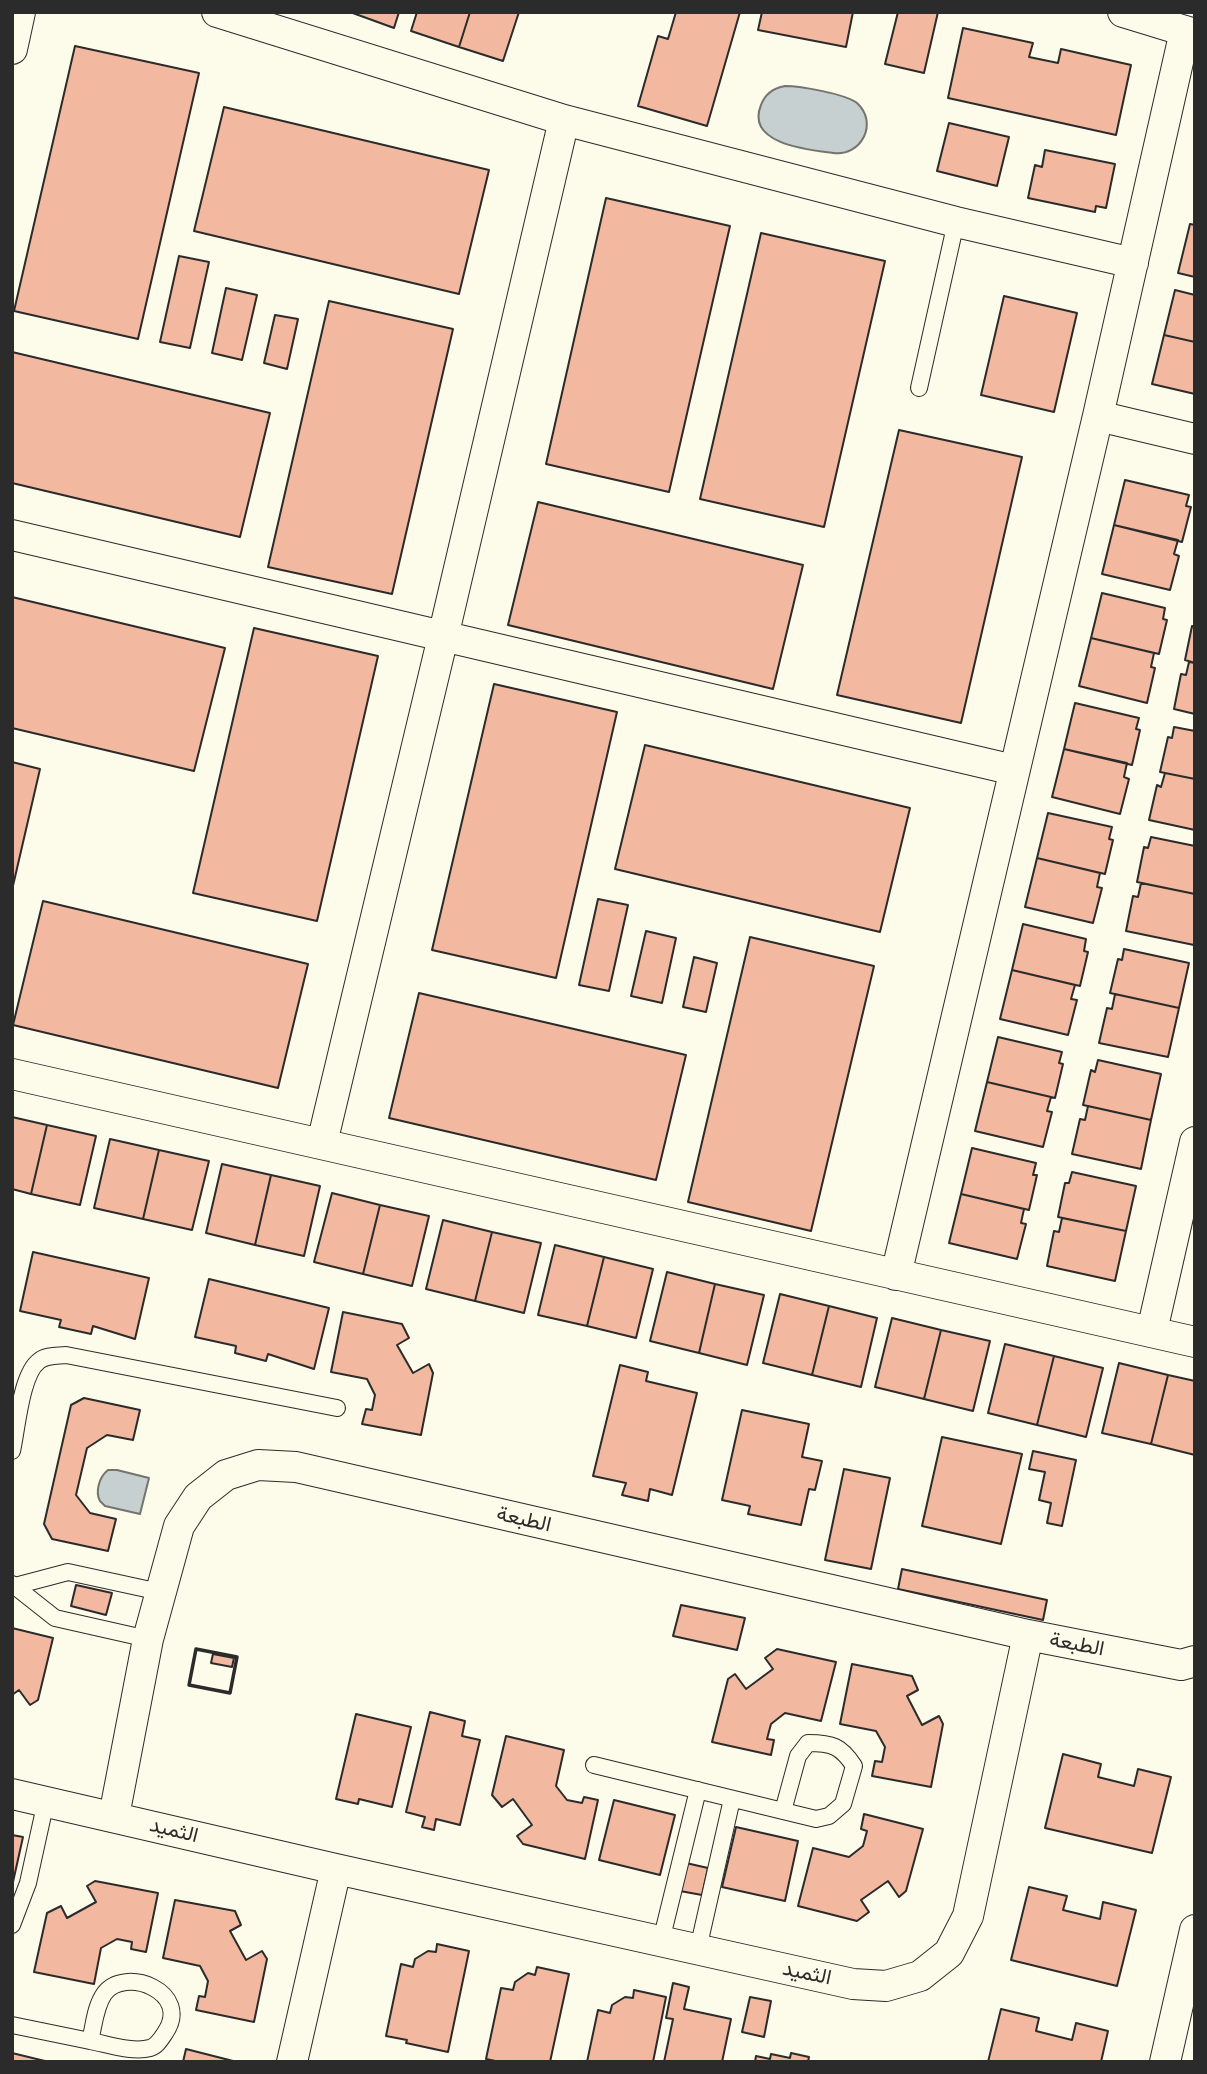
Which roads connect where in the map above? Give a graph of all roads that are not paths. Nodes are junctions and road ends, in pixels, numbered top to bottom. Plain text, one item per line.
1 (20, 12) edge
2 (217, 12) edge
3 (1123, 12) edge
4 (1190, 33) edge
5 (12, 49) edge
6 (564, 120) junction
7 (956, 222) junction
8 (1133, 263) junction
9 (919, 388) dead end
10 (1098, 416) junction
11 (1195, 439) edge
12 (12, 535) edge
13 (443, 637) junction
14 (1014, 770) junction
15 (12, 1074) edge
16 (1195, 1142) edge
17 (322, 1143) junction
18 (896, 1275) junction
19 (1152, 1331) junction
20 (1195, 1342) edge
21 (337, 1408) dead end
22 (12, 1451) edge
23 (14, 1585) edge
24 (160, 1592) junction
25 (1028, 1635) junction
26 (148, 1639) junction
27 (1190, 1667) edge
28 (594, 1765) dead end
29 (698, 1790) junction
30 (12, 1794) edge
31 (732, 1798) junction
32 (46, 1801) junction
33 (783, 1811) junction
34 (114, 1815) junction
35 (336, 1869) junction
36 (12, 1925) edge
37 (1195, 1930) edge
38 (661, 1941) junction
39 (698, 1949) junction
40 (12, 2025) edge
41 (90, 2041) junction
42 (292, 2062) edge
43 (1166, 2062) edge

1 - 5 street
2 - 6 street
3 - 4 street
4 - 8 street
6 - 7 street
6 - 13 street
7 - 8 street
7 - 9 lane
8 - 10 street
10 - 11 street
10 - 14 street
12 - 13 street
13 - 14 street
13 - 17 street
14 - 18 street
15 - 17 street
16 - 19 street
17 - 18 street
18 - 19 street
19 - 20 street
21 - 22 lane
23 - 24 lane
23 - 26 lane
24 - 25 street, الطبعة
24 - 26 street, الطبعة
25 - 27 street, الطبعة
25 - 39 street, الثميد
26 - 34 street, الطبعة
28 - 29 lane
29 - 31 lane
29 - 38 lane
30 - 32 street, الثميد
31 - 33 lane
31 - 39 lane
32 - 34 street, الثميد
32 - 36 lane
33 - 33 lane
34 - 35 street, الثميد
35 - 38 street, الثميد
35 - 42 street
37 - 43 street
38 - 39 street, الثميد
40 - 41 lane
41 - 41 lane

